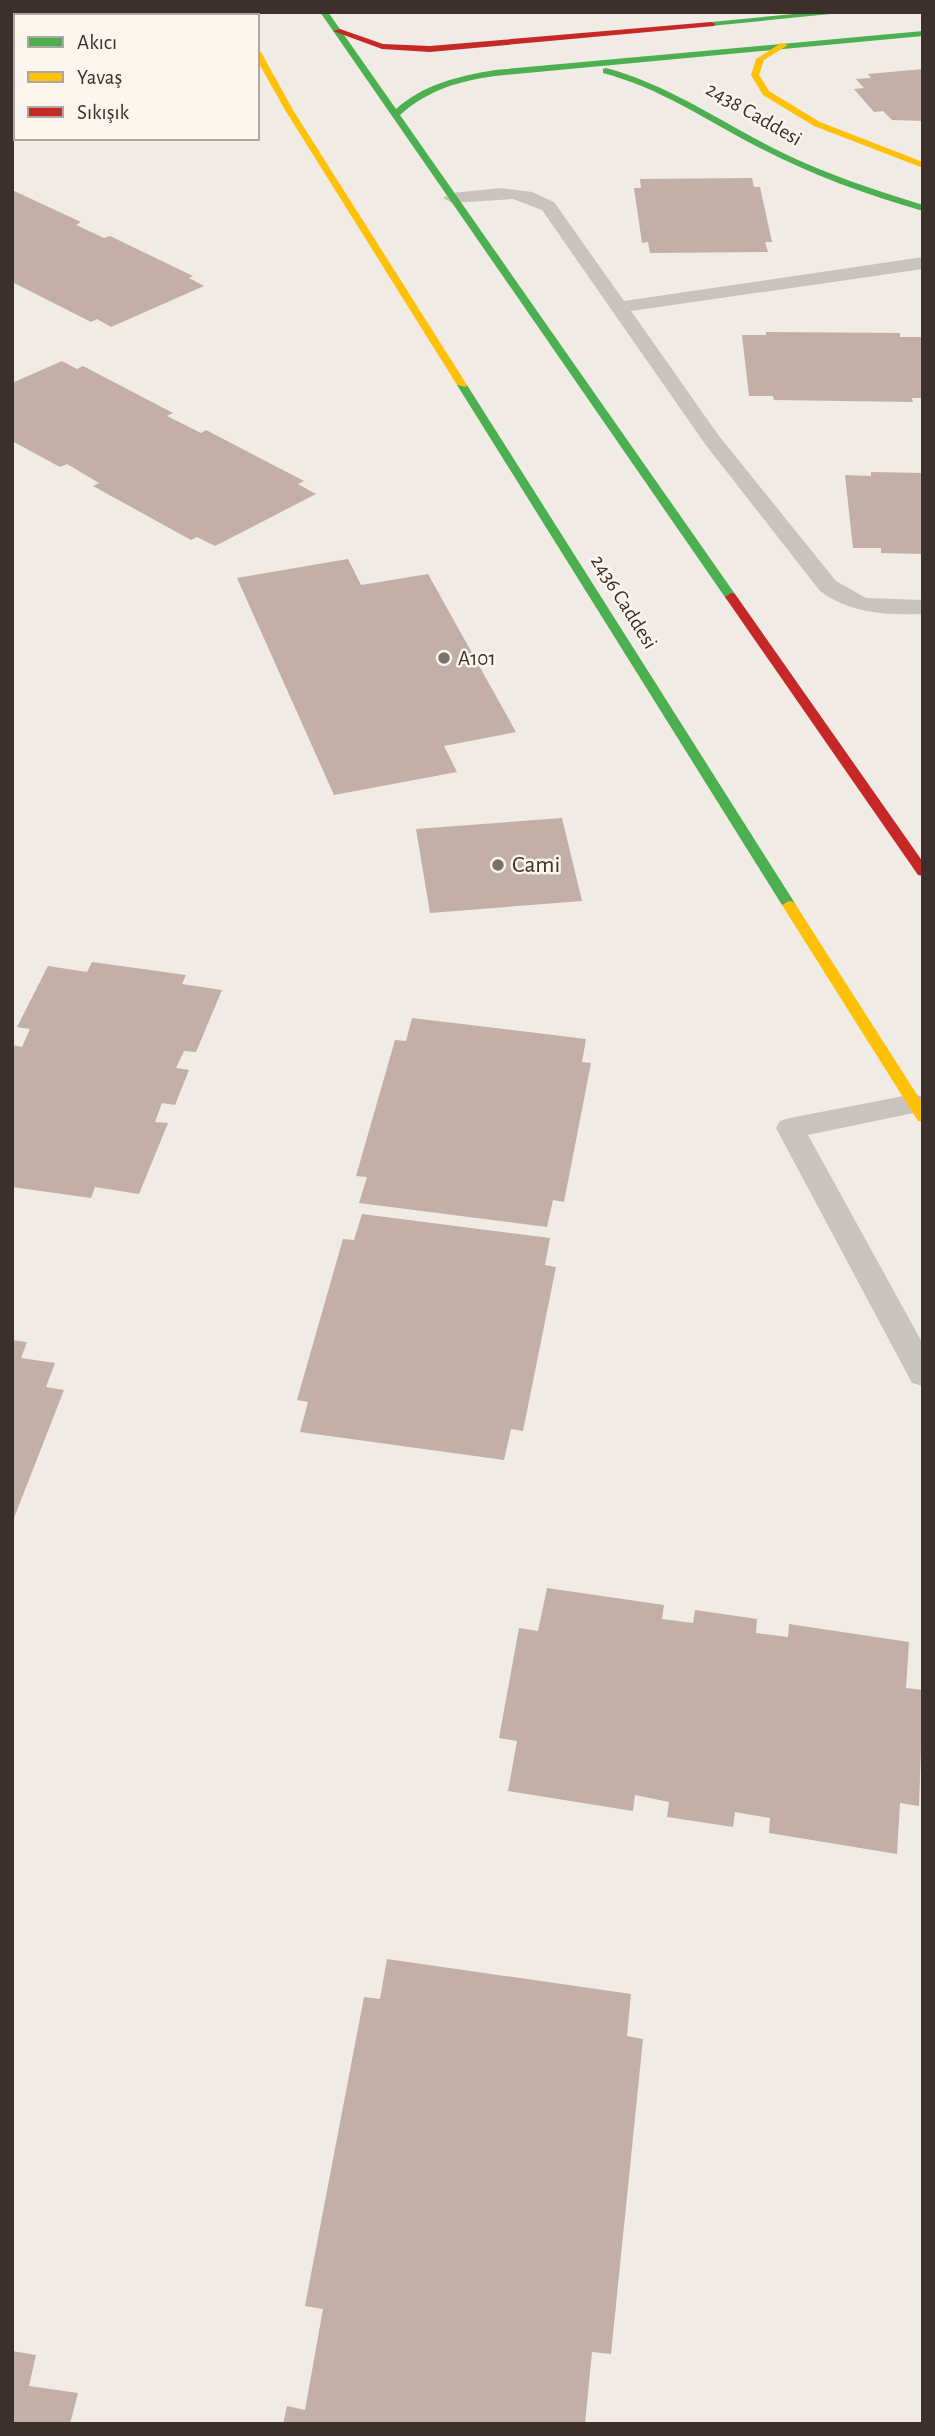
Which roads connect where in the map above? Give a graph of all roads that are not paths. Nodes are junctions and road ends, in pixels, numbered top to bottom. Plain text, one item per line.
1 (324, 12) edge
2 (846, 12) edge
3 (337, 31) junction
4 (923, 33) edge
5 (783, 45) junction
6 (259, 56) edge
7 (562, 65) junction
8 (268, 103) dead end
9 (289, 110) junction
10 (394, 116) junction
11 (923, 165) edge
12 (452, 198) junction
13 (923, 208) edge
14 (923, 263) edge
15 (619, 307) junction
16 (923, 607) edge
17 (923, 872) edge
18 (919, 1111) edge
19 (923, 1374) edge

1 - 3 street
2 - 3 street
3 - 10 street
4 - 5 street
5 - 7 street
5 - 11 street, 2438 Caddesi
6 - 9 street, 2436 Caddesi
7 - 10 street
7 - 13 street, 2438 Caddesi
8 - 9 street
9 - 18 street, 2436 Caddesi
10 - 12 street
12 - 15 lane
12 - 17 street
14 - 15 lane
15 - 16 lane
18 - 19 lane

